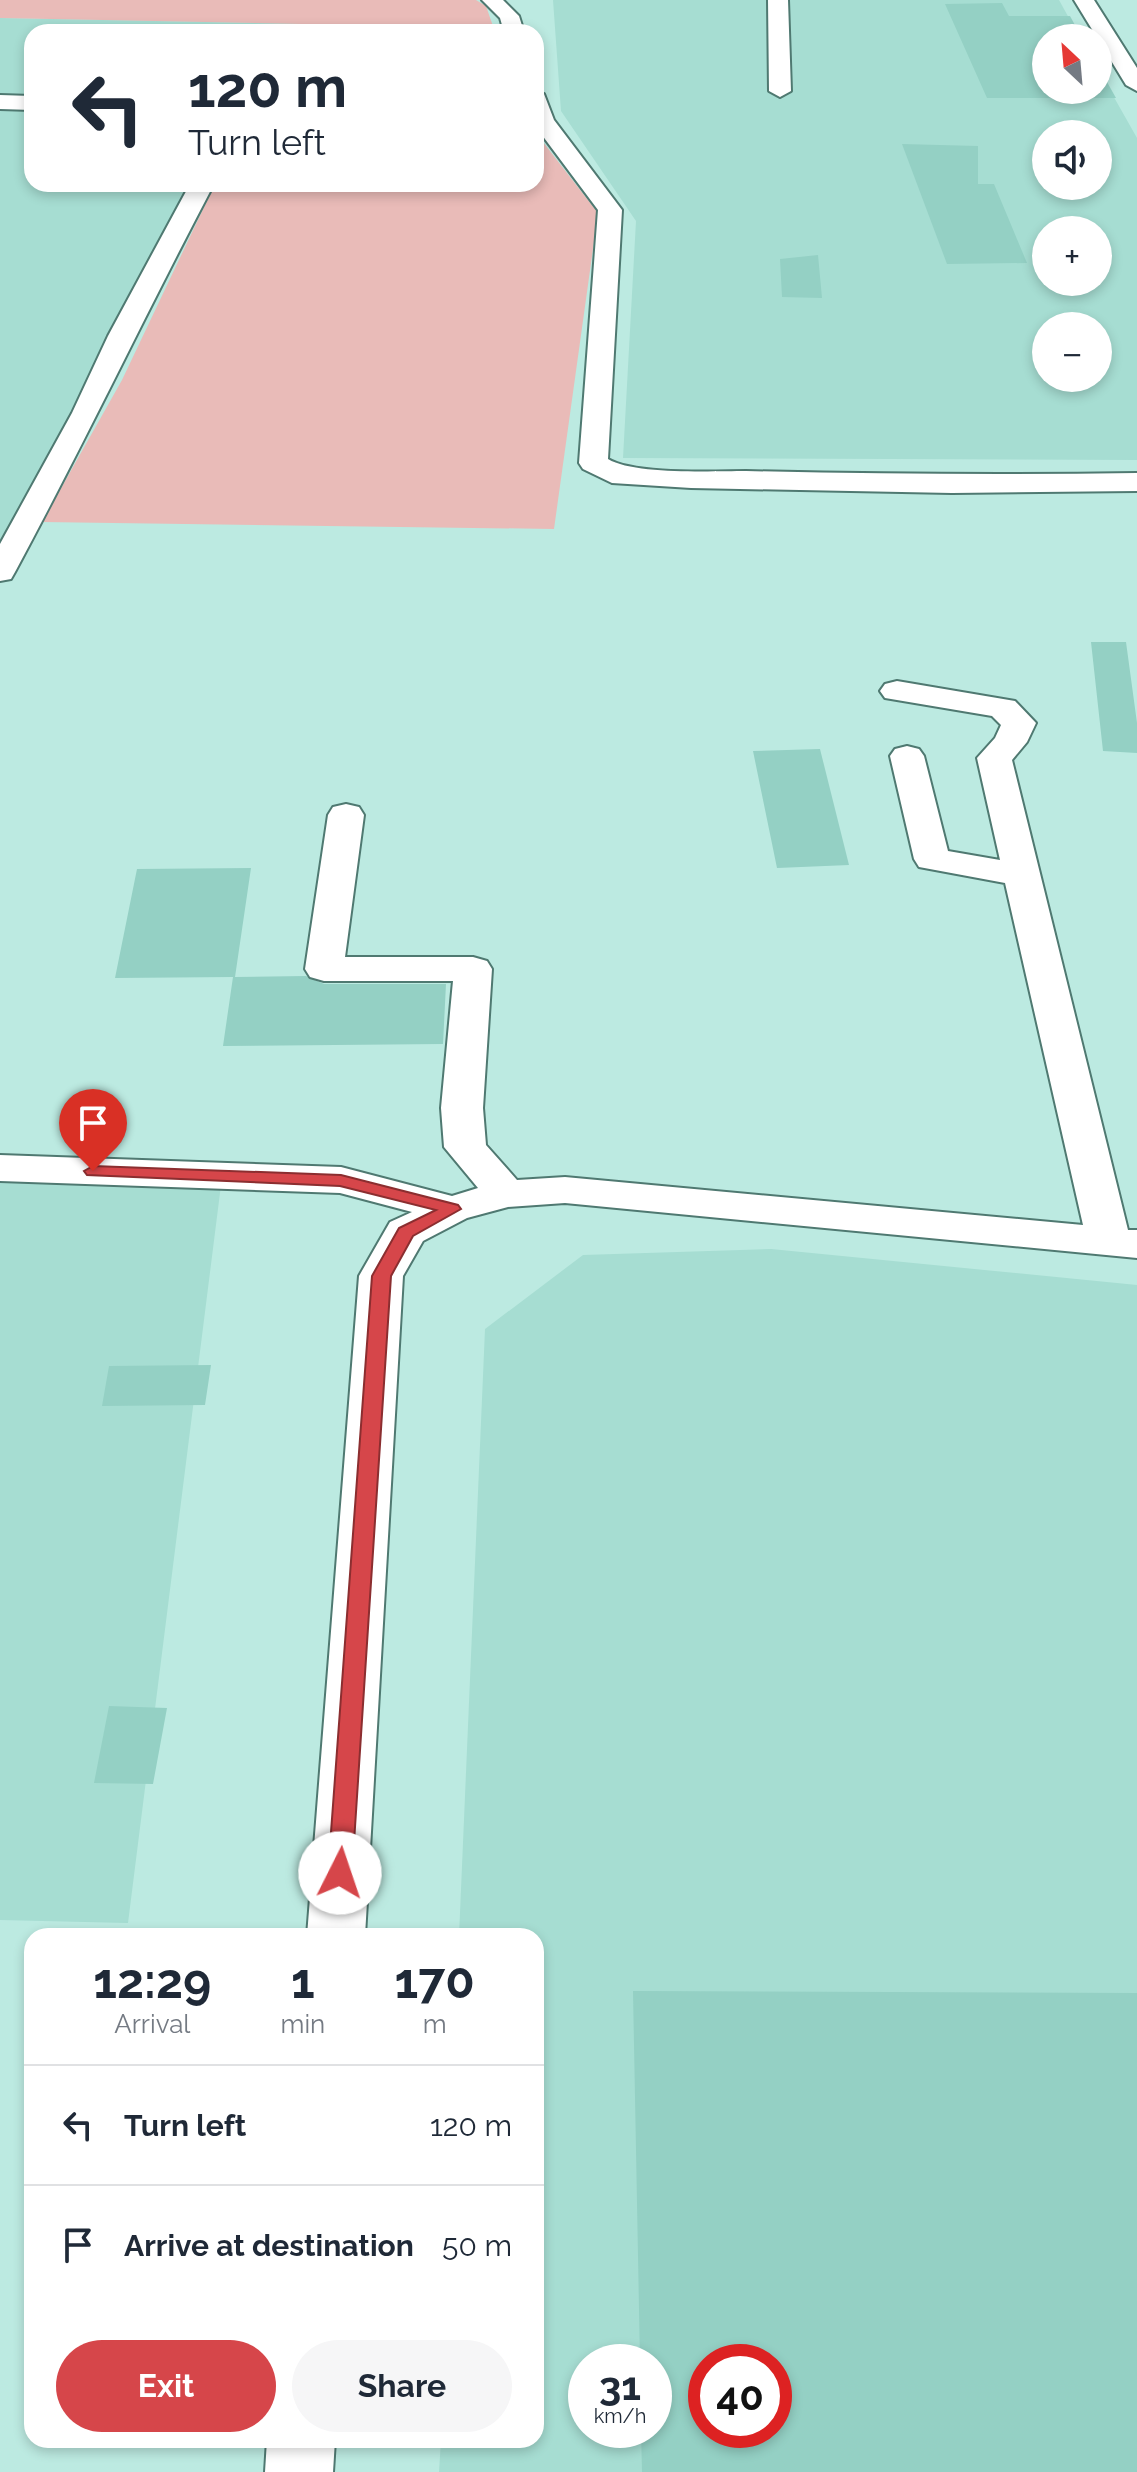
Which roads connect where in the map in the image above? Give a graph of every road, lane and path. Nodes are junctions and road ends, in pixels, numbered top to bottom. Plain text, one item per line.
1 (492, 0) edge
2 (778, 0) edge
3 (1084, 0) edge
4 (512, 24) edge
5 (1137, 85) edge
6 (780, 91) dead end
7 (0, 102) edge
8 (24, 103) edge
9 (544, 122) edge
10 (198, 192) edge
11 (1137, 482) edge
12 (0, 572) edge
13 (897, 691) dead end
14 (907, 756) dead end
15 (346, 815) dead end
16 (1022, 875) junction
17 (0, 1168) edge
18 (506, 1194) junction
19 (452, 1209) junction
20 (1123, 1242) edge
21 (337, 1928) edge
22 (300, 2448) edge
23 (299, 2472) edge

1 - 4 street
2 - 6 street
3 - 5 street
7 - 8 street
9 - 11 street
10 - 12 street
13 - 16 street
14 - 16 street
15 - 18 street
16 - 20 street
17 - 19 street
18 - 19 street
18 - 20 street
19 - 21 street
22 - 23 street

